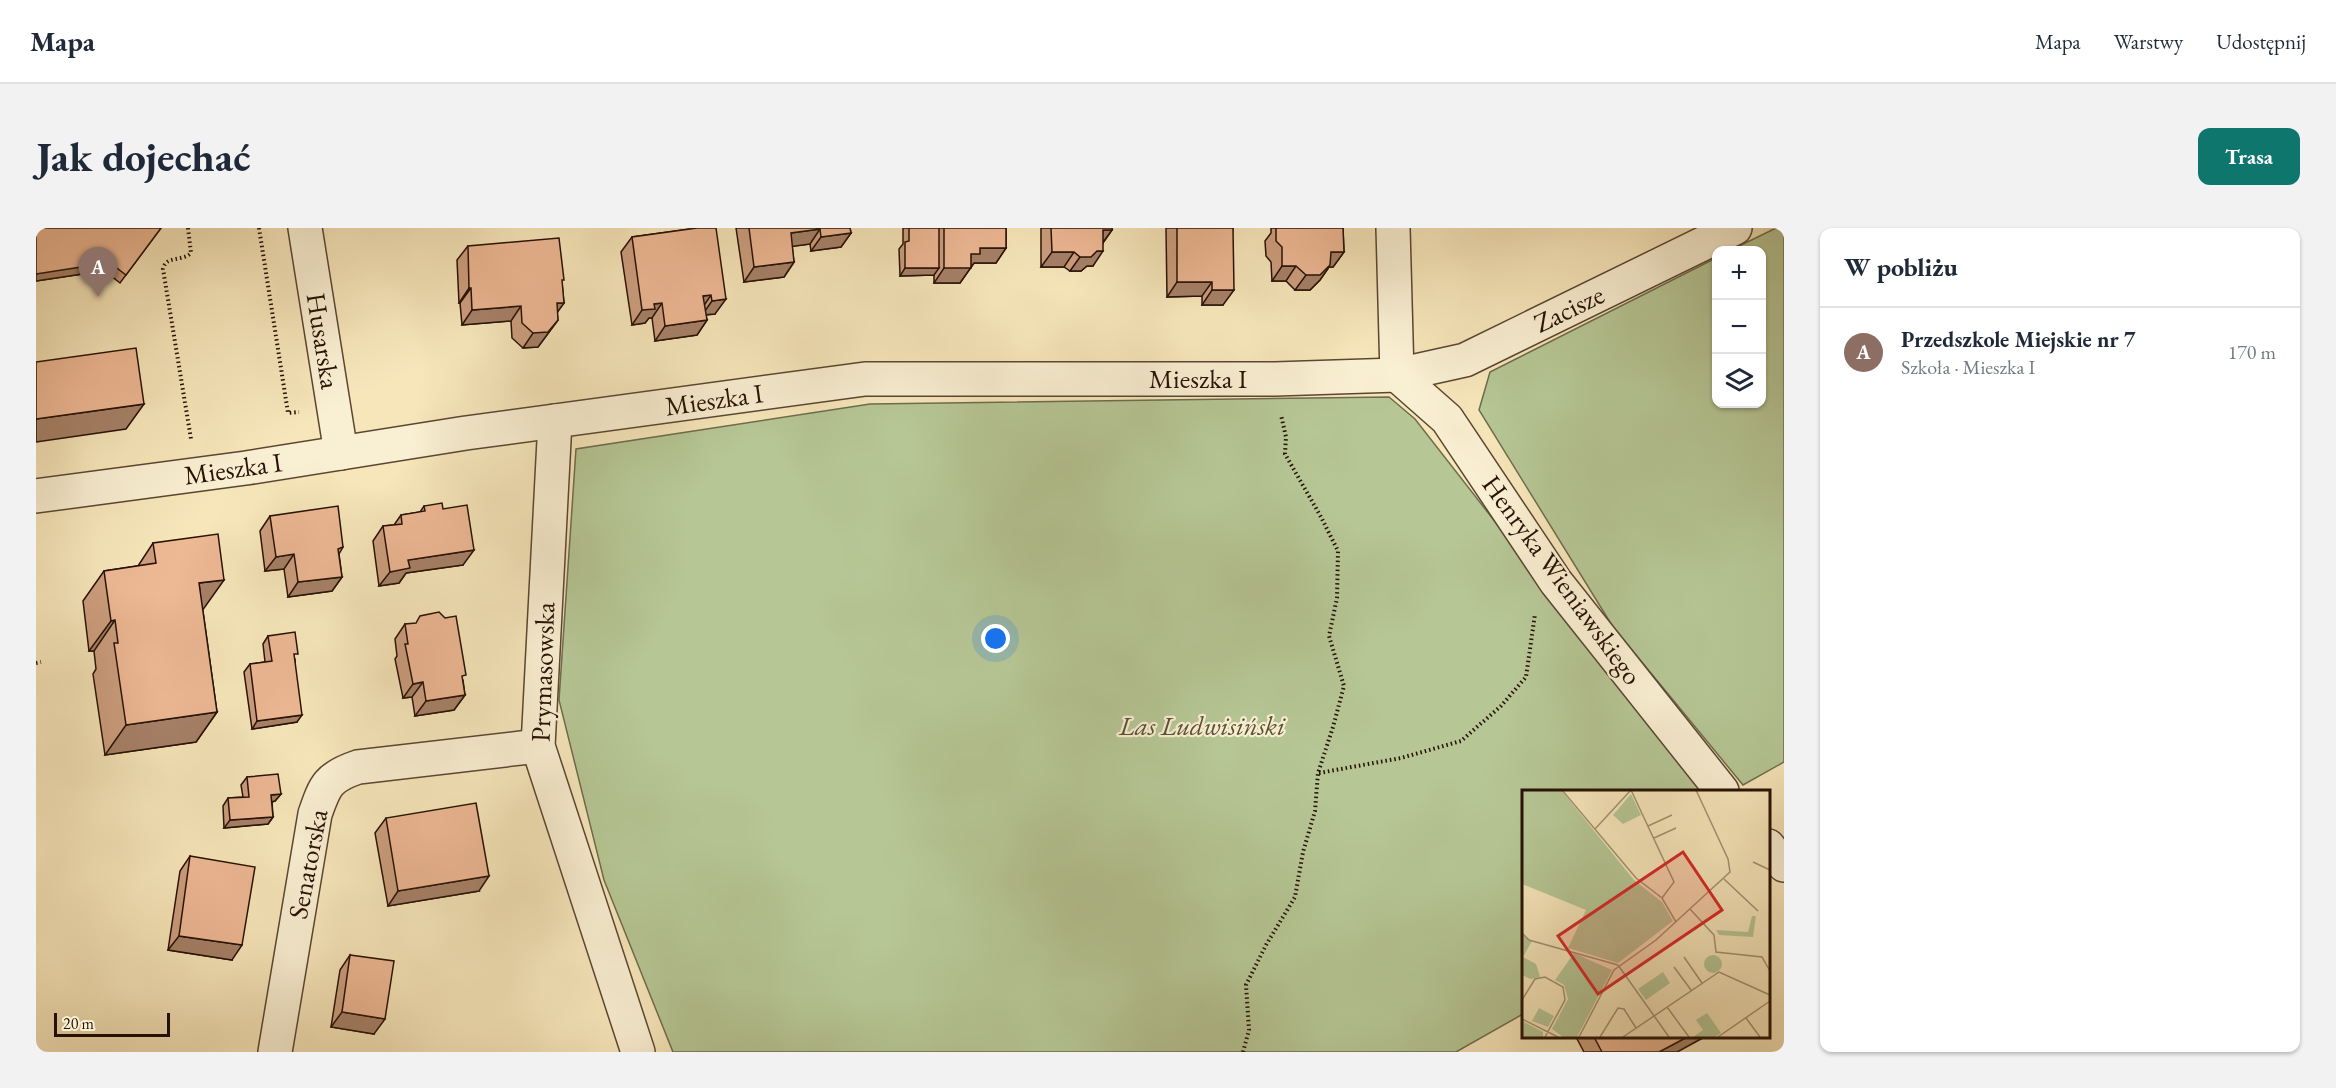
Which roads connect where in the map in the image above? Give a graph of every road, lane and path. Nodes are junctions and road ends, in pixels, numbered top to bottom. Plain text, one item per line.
1 (188, 228) edge
2 (260, 228) edge
3 (305, 228) edge
4 (1393, 228) edge
5 (1735, 228) edge
6 (1397, 375) junction
7 (1275, 379) junction
8 (306, 411) dead end
9 (555, 421) junction
10 (193, 447) dead end
11 (341, 453) junction
12 (36, 496) edge
13 (1556, 582) junction
14 (42, 662) dead end
15 (36, 663) edge
16 (538, 746) junction
17 (1318, 773) junction
18 (1721, 790) edge
19 (1769, 848) edge
20 (1784, 865) edge
21 (275, 1052) edge
22 (638, 1052) edge
23 (1244, 1052) edge

1 - 10 path
2 - 8 path
3 - 11 street, Husarska
4 - 6 street
5 - 6 street, Zacisze
6 - 7 street, Mieszka I
6 - 13 street, Henryka Wieniawskiego
7 - 9 street, Mieszka I
7 - 17 path
9 - 11 street, Mieszka I
9 - 16 street, Prymasowska
11 - 12 street, Mieszka I
13 - 17 path
13 - 18 street, Henryka Wieniawskiego
14 - 15 path
16 - 21 street, Senatorska
16 - 22 street, Prymasowska
17 - 23 path
19 - 20 street

